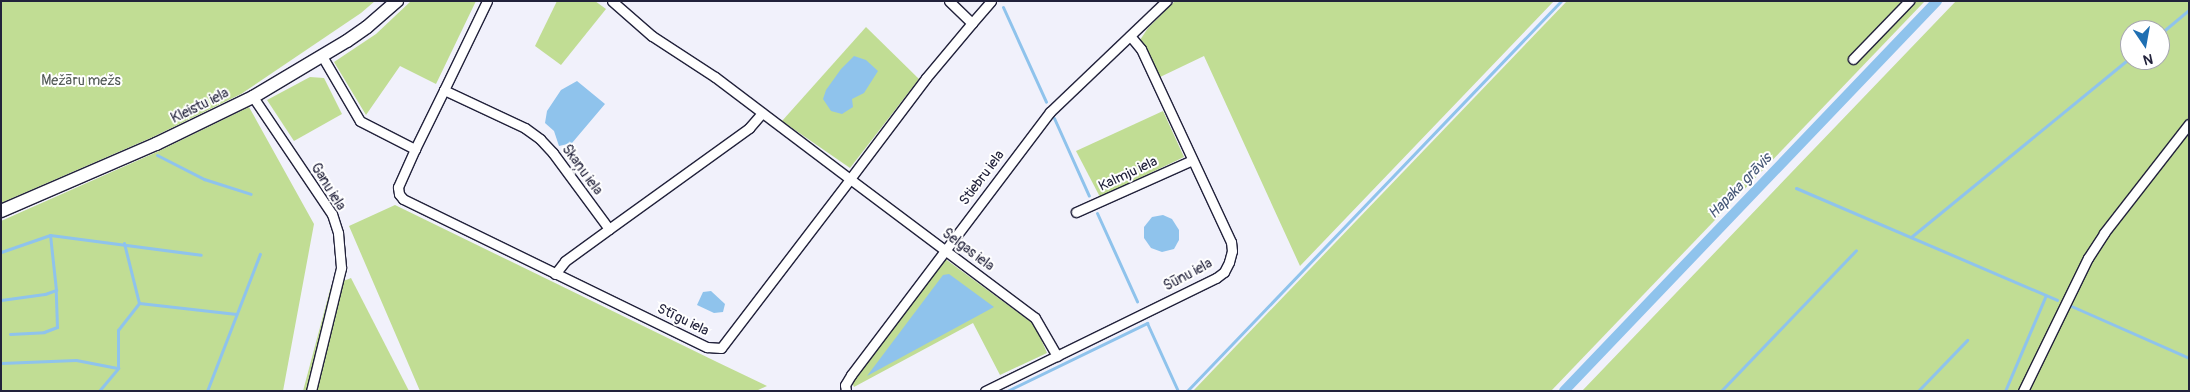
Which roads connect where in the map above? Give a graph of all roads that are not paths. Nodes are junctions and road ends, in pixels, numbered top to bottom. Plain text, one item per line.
1 (397, 1) edge
2 (488, 1) edge
3 (612, 1) edge
4 (949, 1) edge
5 (991, 1) edge
6 (1166, 1) edge
7 (1909, 1) edge
8 (972, 23) junction
9 (1130, 36) junction
10 (322, 56) junction
11 (1853, 59) dead end
12 (444, 90) junction
13 (252, 97) junction
14 (762, 113) junction
15 (2189, 124) edge
16 (415, 149) junction
17 (1192, 160) junction
18 (850, 178) junction
19 (1, 211) edge
20 (1076, 212) dead end
21 (609, 229) junction
22 (945, 250) junction
23 (555, 274) junction
24 (1057, 356) junction
25 (311, 391) edge
26 (846, 391) edge
27 (985, 391) edge
28 (2023, 391) edge

1 - 10 street, Kleistu iela
2 - 12 street
3 - 14 street
4 - 8 street
5 - 8 street
6 - 9 street, Stiebru iela
7 - 11 street
8 - 18 street
9 - 17 street, Sūnu iela
9 - 22 street, Stiebru iela
10 - 13 street, Kleistu iela
10 - 16 street
12 - 16 street, Stīgu iela
12 - 21 street, Skaņu iela
13 - 19 street, Kleistu iela
13 - 25 street, Ganu iela
14 - 18 street
14 - 21 street
15 - 28 street
16 - 23 street, Stīgu iela
17 - 20 street, Kalmju iela
17 - 24 street, Sūnu iela
18 - 22 street, Selgas iela
18 - 23 street, Stīgu iela
21 - 23 street
22 - 24 street, Selgas iela
22 - 26 street, Stiebru iela
24 - 27 street, Sūnu iela

